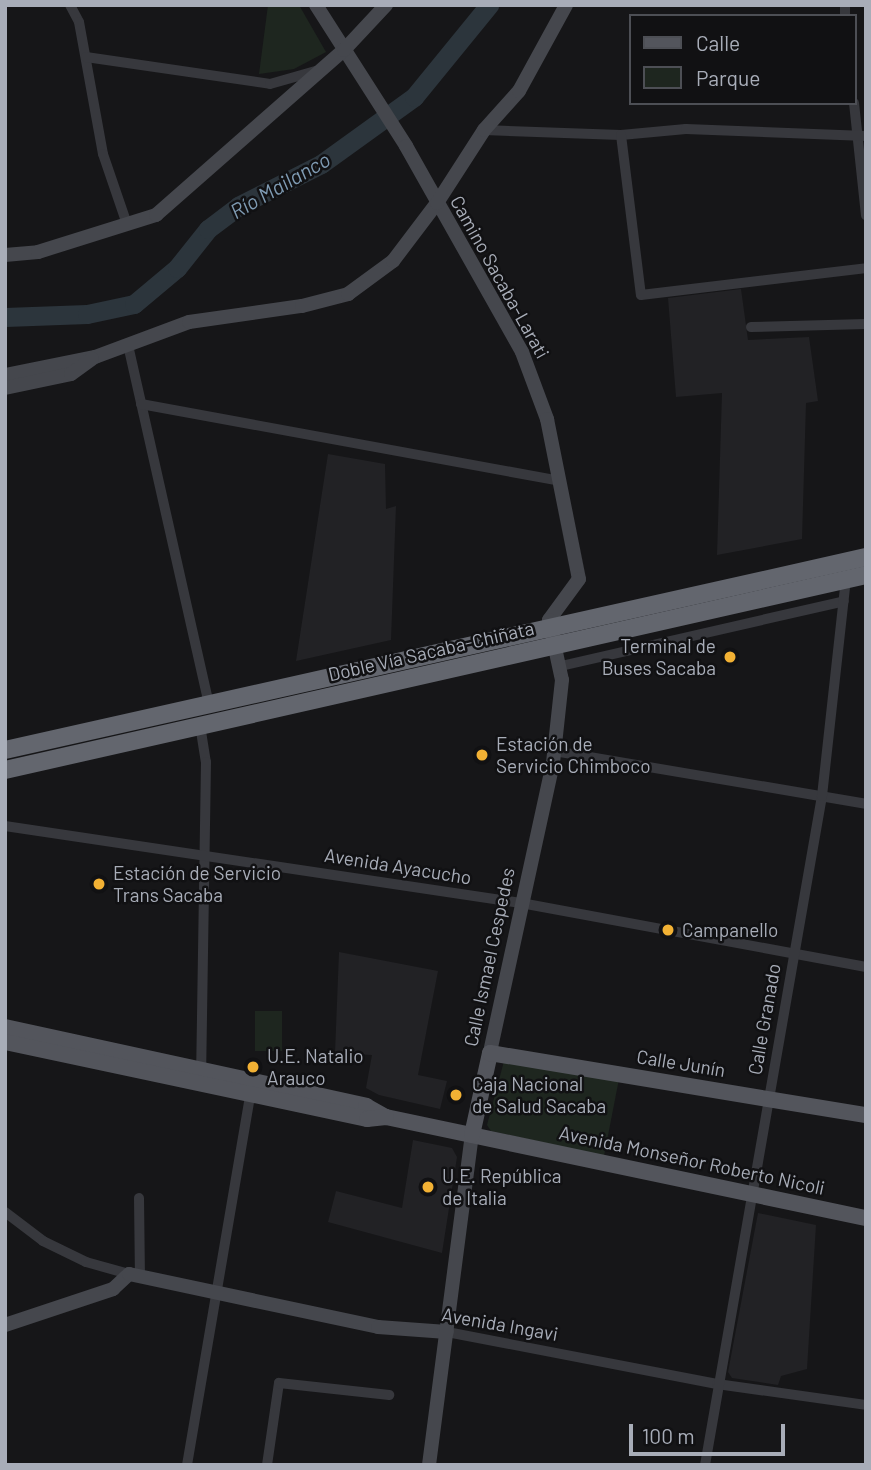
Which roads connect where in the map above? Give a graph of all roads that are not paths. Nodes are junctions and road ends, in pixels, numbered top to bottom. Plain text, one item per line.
1 (70, 5) edge
2 (316, 5) edge
3 (386, 5) edge
4 (566, 5) edge
5 (344, 50) junction
6 (86, 57) junction
7 (318, 70) junction
8 (854, 105) edge
9 (484, 130) junction
10 (621, 135) junction
11 (861, 135) edge
12 (437, 203) junction
13 (866, 215) edge
14 (127, 224) junction
15 (5, 255) edge
16 (866, 268) edge
17 (866, 324) edge
18 (751, 327) dead end
19 (128, 345) junction
20 (95, 357) junction
21 (5, 375) edge
22 (5, 388) edge
23 (141, 404) junction
24 (560, 481) junction
25 (866, 557) edge
26 (866, 575) edge
27 (846, 579) junction
28 (844, 601) junction
29 (552, 636) junction
30 (561, 666) junction
31 (209, 703) junction
32 (200, 724) junction
33 (5, 750) edge
34 (554, 751) junction
35 (5, 770) edge
36 (822, 796) junction
37 (866, 804) edge
38 (5, 826) edge
39 (202, 853) junction
40 (521, 904) junction
41 (794, 953) junction
42 (866, 967) edge
43 (5, 1027) edge
44 (5, 1042) edge
45 (490, 1053) junction
46 (201, 1077) junction
47 (252, 1088) junction
48 (767, 1098) junction
49 (866, 1115) edge
50 (472, 1135) junction
51 (751, 1194) junction
52 (139, 1198) dead end
53 (5, 1212) edge
54 (866, 1219) edge
55 (134, 1275) junction
56 (216, 1290) junction
57 (5, 1325) edge
58 (447, 1332) junction
59 (717, 1384) junction
60 (389, 1395) dead end
61 (866, 1405) edge
62 (187, 1465) edge
63 (267, 1465) edge
64 (429, 1465) edge
65 (705, 1465) edge

1 - 6 street
2 - 5 main road, Camino Sacaba-Larati
3 - 5 main road
4 - 9 main road
5 - 7 main road
5 - 12 main road, Camino Sacaba-Larati
6 - 7 street
6 - 14 street
7 - 14 main road
8 - 11 street
9 - 10 street
9 - 12 main road
10 - 11 street
10 - 16 street
11 - 13 street
12 - 19 main road
12 - 24 main road, Camino Sacaba-Larati
14 - 15 main road
17 - 18 street
19 - 20 main road
19 - 23 street
20 - 21 main road
20 - 22 main road
23 - 24 street
23 - 31 street
24 - 29 main road, Camino Sacaba-Larati
25 - 29 highway, Doble Vía Sacaba-Chiñata
26 - 27 highway, Doble Vía Sacaba-Chiñata
27 - 28 street, Calle Granado
27 - 29 highway, Doble Vía Sacaba-Chiñata
28 - 30 street
28 - 36 street, Calle Granado
29 - 30 main road, Calle Ismael Cespedes
29 - 31 highway, Doble Vía Sacaba-Chiñata
29 - 32 highway, Doble Vía Sacaba-Chiñata
30 - 34 main road, Calle Ismael Cespedes
31 - 33 highway, Doble Vía Sacaba-Chiñata
32 - 35 highway, Doble Vía Sacaba-Chiñata
32 - 39 street
34 - 36 street
34 - 40 main road, Calle Ismael Cespedes
36 - 37 street
36 - 41 street, Calle Granado
38 - 39 street, Avenida Ayacucho
39 - 40 street, Avenida Ayacucho
39 - 46 street
40 - 41 street, Avenida Ayacucho
40 - 45 main road, Calle Ismael Cespedes
41 - 42 street, Avenida Ayacucho
41 - 48 street, Calle Granado
43 - 46 main road, Avenida Monseñor Roberto Nicoli
44 - 46 main road, Avenida Monseñor Roberto Nicoli
45 - 48 main road, Calle Junín
45 - 50 main road, Calle Ismael Cespedes
46 - 47 main road, Avenida Monseñor Roberto Nicoli
47 - 50 main road, Avenida Monseñor Roberto Nicoli
47 - 56 street
48 - 49 main road, Calle Junín
48 - 51 street, Calle Granado
50 - 51 main road, Avenida Monseñor Roberto Nicoli
50 - 58 main road, Calle Ismael Cespedes
51 - 54 main road, Avenida Monseñor Roberto Nicoli
51 - 59 street, Calle Granado
52 - 55 street
53 - 55 street
55 - 56 main road, Avenida Ingavi
55 - 57 main road
56 - 58 main road, Avenida Ingavi
56 - 62 street
58 - 59 street, Avenida Ingavi
58 - 64 main road, Calle Ismael Cespedes
59 - 61 street, Avenida Ingavi
59 - 65 street, Calle Granado
60 - 63 street

